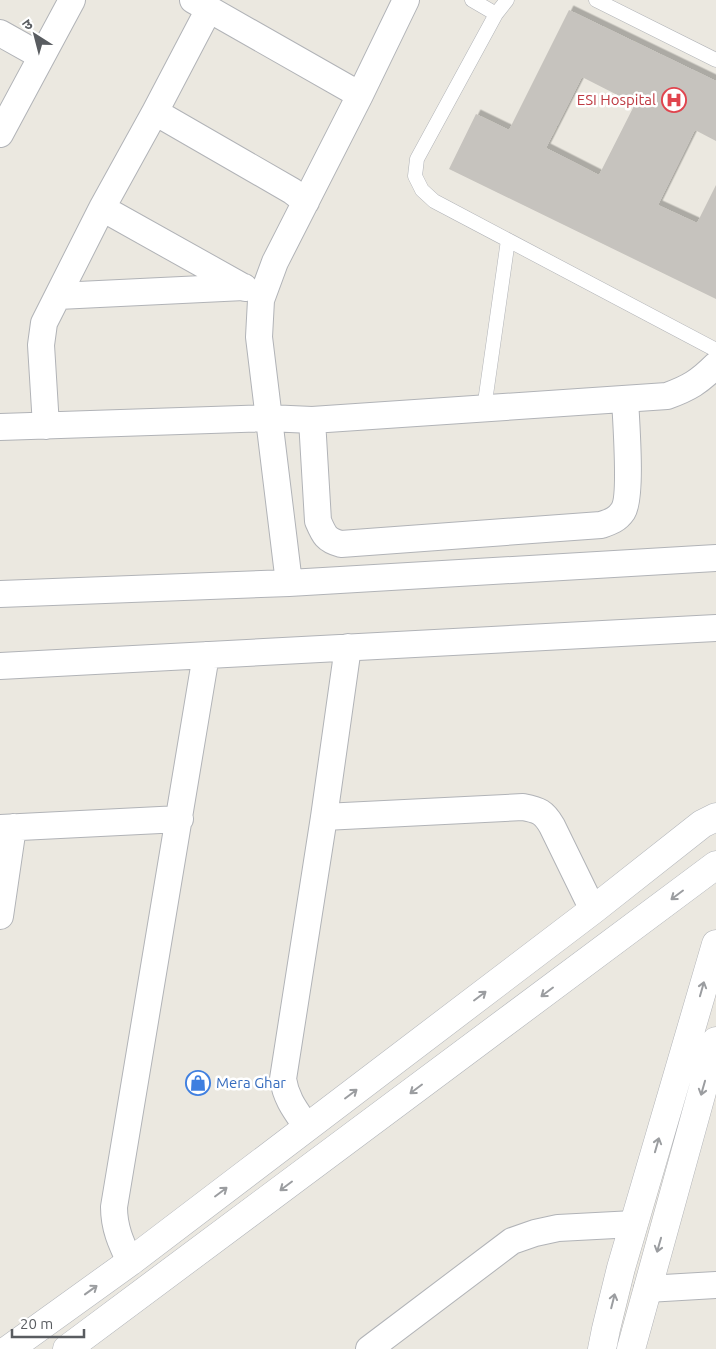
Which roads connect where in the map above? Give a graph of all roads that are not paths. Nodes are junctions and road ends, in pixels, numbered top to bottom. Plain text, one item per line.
1 (72, 0) edge
2 (406, 0) edge
3 (472, 0) edge
4 (507, 0) edge
5 (596, 0) edge
6 (611, 3) edge
7 (201, 5) edge
8 (496, 14) junction
9 (0, 33) edge
10 (41, 56) junction
11 (715, 58) edge
12 (360, 95) junction
13 (154, 112) junction
14 (0, 134) edge
15 (306, 202) junction
16 (102, 208) junction
17 (508, 240) junction
18 (252, 294) junction
19 (58, 296) junction
20 (716, 350) edge
21 (716, 365) edge
22 (625, 399) junction
23 (484, 409) junction
24 (268, 418) junction
25 (312, 420) junction
26 (46, 426) junction
27 (0, 427) edge
28 (716, 558) edge
29 (289, 583) junction
30 (0, 594) edge
31 (716, 628) edge
32 (348, 647) junction
33 (206, 655) junction
34 (0, 666) edge
35 (324, 817) junction
36 (716, 817) edge
37 (180, 818) junction
38 (6, 827) edge
39 (716, 866) edge
40 (593, 910) junction
41 (0, 916) edge
42 (716, 944) edge
43 (716, 1041) edge
44 (307, 1127) junction
45 (634, 1224) junction
46 (130, 1262) junction
47 (716, 1285) edge
48 (647, 1289) junction
49 (403, 1323) junction
50 (9, 1349) edge
51 (68, 1349) edge
52 (369, 1349) edge
53 (400, 1349) edge
54 (602, 1349) edge
55 (631, 1349) edge

1 - 10 street
2 - 12 street
3 - 8 lane
4 - 8 lane
5 - 6 lane
6 - 11 lane
7 - 12 street
7 - 13 street
8 - 17 lane
9 - 10 street
10 - 14 street
12 - 15 street
13 - 15 street
13 - 16 street
15 - 18 street
16 - 18 street
16 - 19 street
17 - 20 lane
17 - 23 lane
18 - 19 street
18 - 24 street
19 - 26 street
21 - 22 street
22 - 23 street
22 - 25 street
23 - 25 street
24 - 25 street
24 - 26 street
24 - 29 street
26 - 27 street
28 - 29 street
29 - 30 street
31 - 32 street
32 - 33 street
32 - 35 street
33 - 34 street
33 - 37 street
35 - 40 street
35 - 44 street
36 - 40 main road
37 - 38 street
37 - 46 street
38 - 41 street
39 -> 51 main road
44 -> 40 main road
45 -> 42 main road
43 -> 48 main road
46 -> 44 main road
45 - 49 street
54 -> 45 main road
50 -> 46 main road
47 - 48 street
48 - 55 main road
49 - 52 street
49 - 53 street

